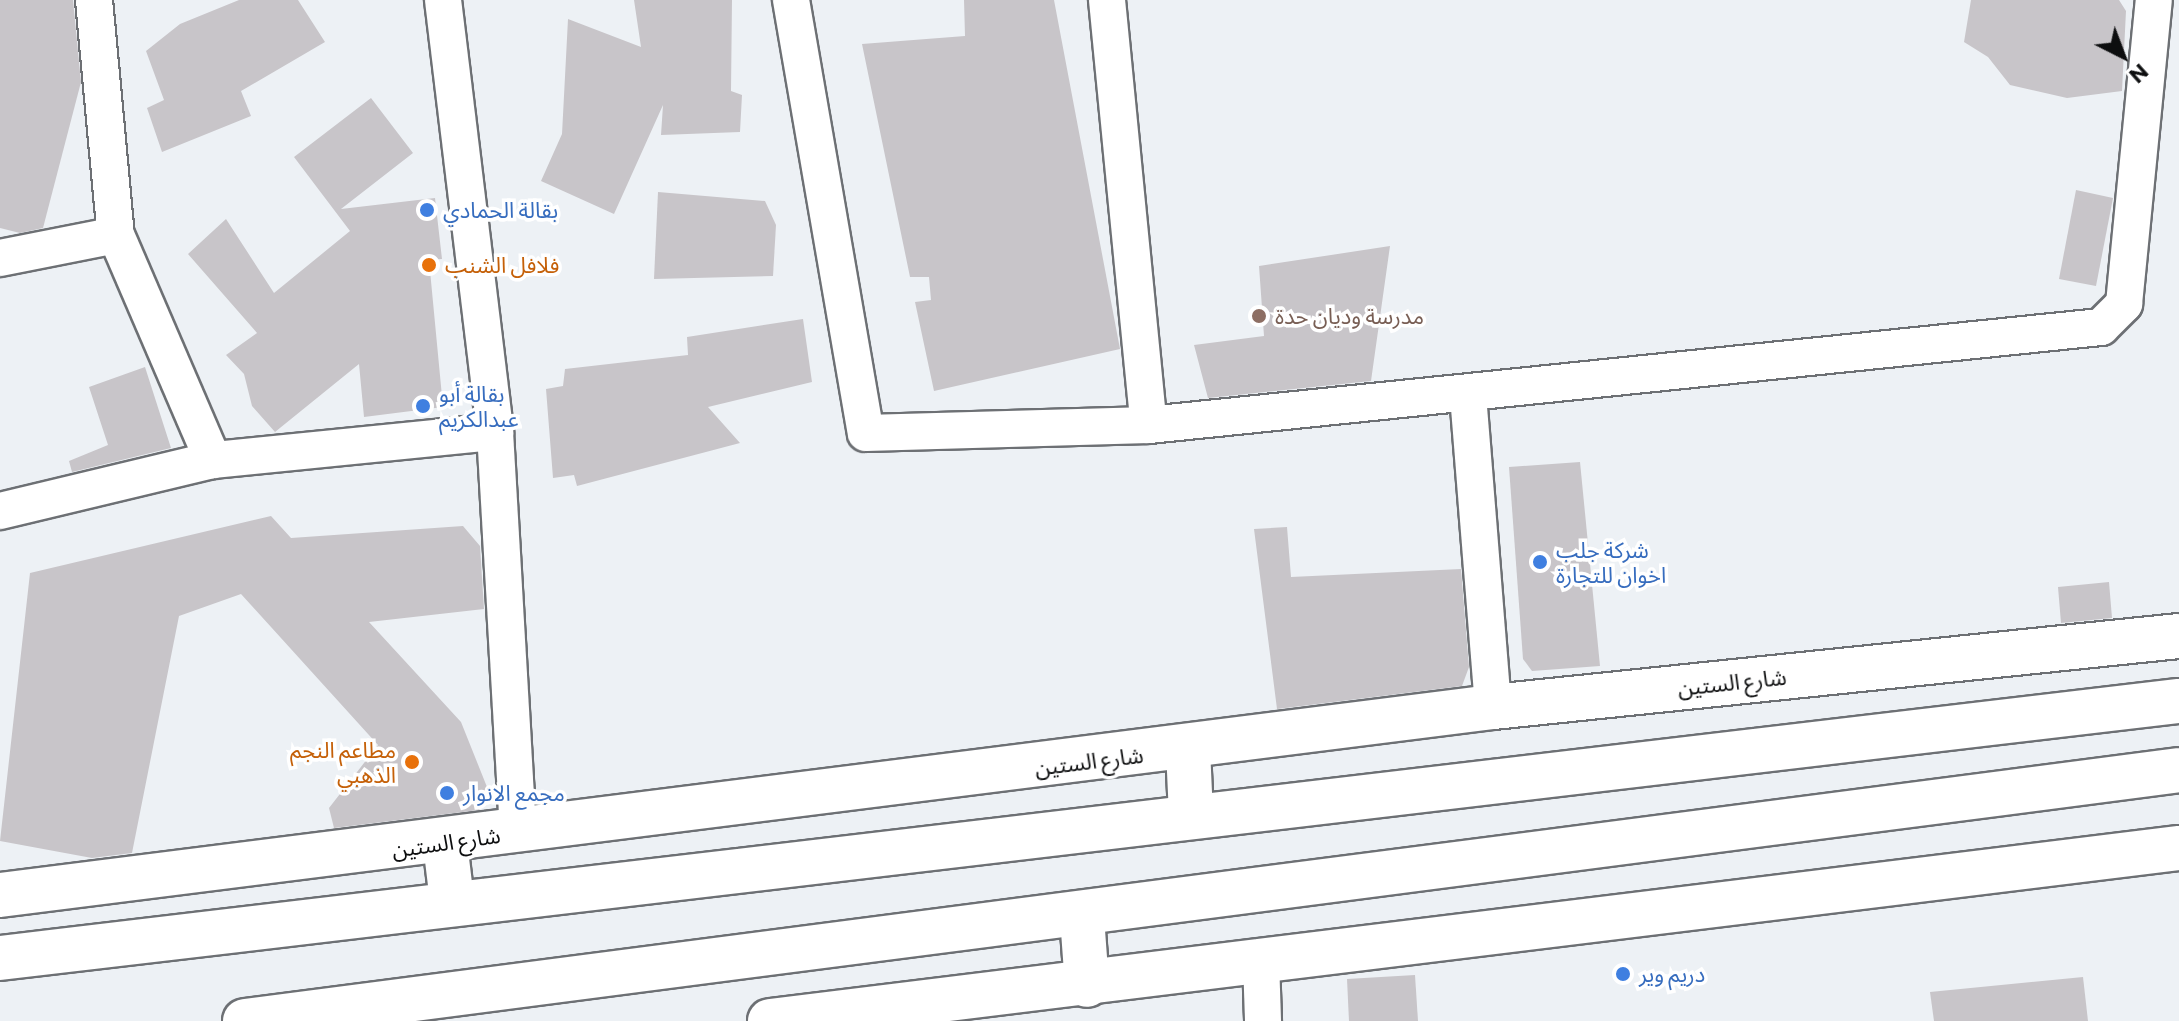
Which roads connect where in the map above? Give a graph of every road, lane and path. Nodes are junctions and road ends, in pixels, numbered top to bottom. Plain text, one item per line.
1 (94, 0) edge
2 (443, 0) edge
3 (791, 0) edge
4 (1107, 0) edge
5 (2154, 0) edge
6 (116, 235) junction
7 (0, 258) edge
8 (1468, 395) junction
9 (1149, 425) junction
10 (495, 432) junction
11 (213, 460) junction
12 (0, 511) edge
13 (2179, 636) edge
14 (2179, 701) edge
15 (1493, 707) junction
16 (1188, 749) junction
17 (2179, 770) edge
18 (1191, 816) junction
19 (518, 832) junction
20 (445, 843) junction
21 (2179, 848) edge
22 (0, 895) edge
23 (452, 901) junction
24 (1082, 917) junction
25 (0, 958) edge
26 (1261, 960) junction
27 (1087, 985) junction
28 (868, 1016) edge
29 (245, 1021) edge
30 (770, 1021) edge
31 (1263, 1021) edge

1 - 6 street
2 - 10 street
3 - 9 street
4 - 9 street
5 - 8 street
6 - 7 street
6 - 11 street
8 - 9 street
8 - 15 street
10 - 11 street
10 - 19 street
11 - 12 street
13 - 15 main road, شارع الستين
14 - 18 main road
15 - 16 main road, شارع الستين
16 - 18 main road
16 - 19 main road, شارع الستين
17 - 24 main road
18 - 23 main road
19 - 20 main road, شارع الستين
20 - 22 main road, شارع الستين
20 - 23 main road
21 - 26 main road
23 - 25 main road
24 - 27 main road
24 - 29 main road
26 - 27 main road
26 - 31 street
27 - 28 main road
28 - 30 main road

